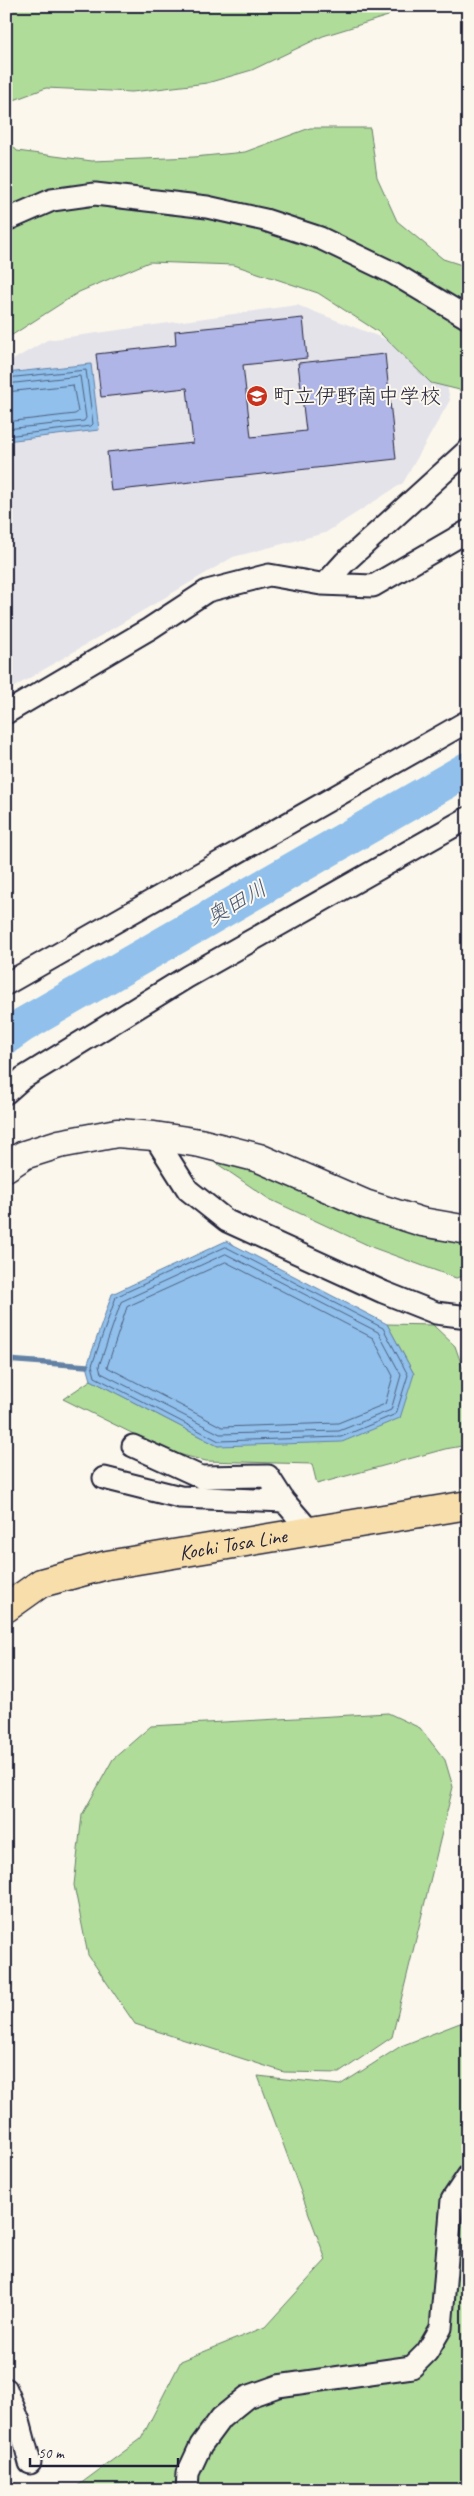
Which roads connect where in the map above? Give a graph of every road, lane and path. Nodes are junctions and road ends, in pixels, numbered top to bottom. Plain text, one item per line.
1 (6, 220) edge
2 (468, 318) edge
3 (468, 450) edge
4 (468, 531) edge
5 (325, 584) junction
6 (6, 713) edge
7 (468, 721) edge
8 (468, 818) edge
9 (6, 984) edge
10 (6, 1093) edge
11 (154, 1136) junction
12 (6, 1167) edge
13 (468, 1230) edge
14 (468, 1317) edge
15 (133, 1446) dead end
16 (104, 1478) dead end
17 (284, 1501) junction
18 (468, 1505) edge
19 (309, 1530) junction
20 (6, 1608) edge
21 (468, 2176) edge
22 (6, 2389) edge
23 (30, 2463) dead end
24 (187, 2490) edge

1 - 2 street
3 - 5 street
4 - 5 street
5 - 6 street
7 - 9 street
8 - 10 street
11 - 12 street
11 - 13 street
11 - 14 street
15 - 17 street
16 - 17 street
17 - 19 street
18 - 19 main road, Kochi Tosa Line
19 - 20 main road, Kochi Tosa Line
21 - 24 street
22 - 23 street

